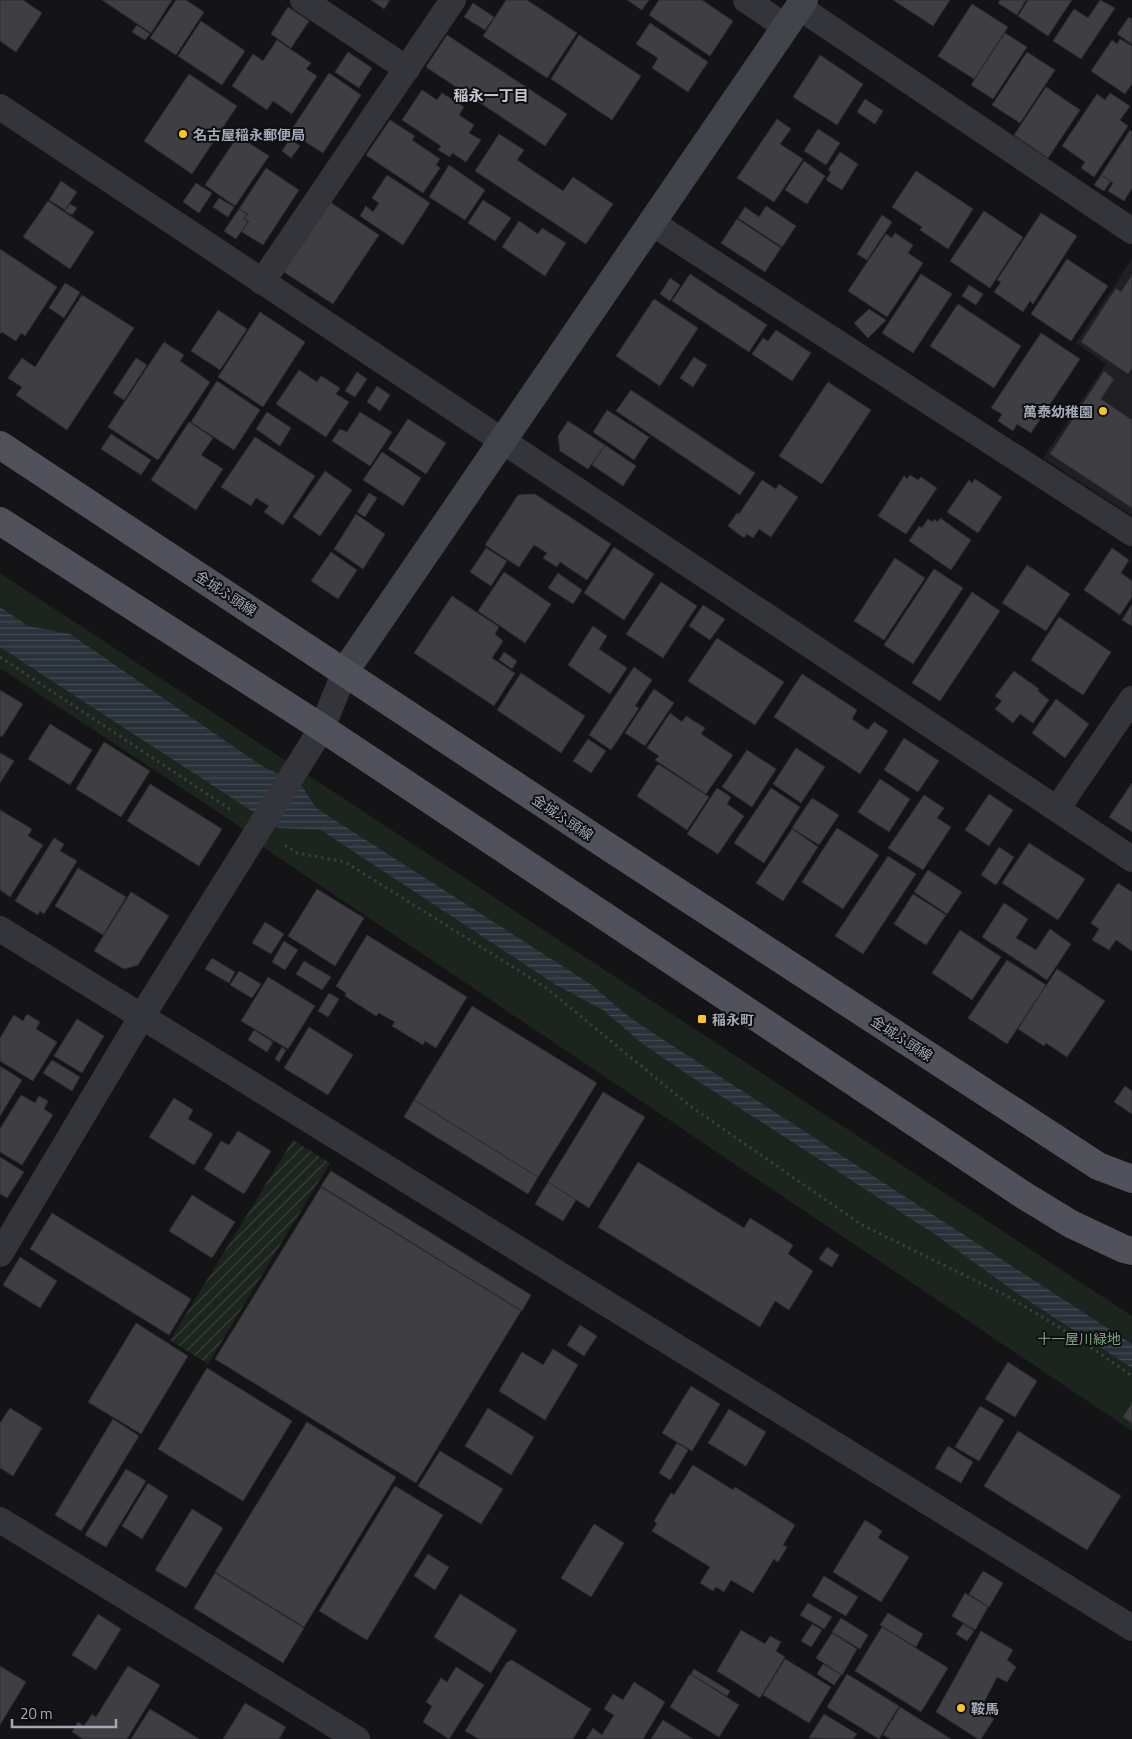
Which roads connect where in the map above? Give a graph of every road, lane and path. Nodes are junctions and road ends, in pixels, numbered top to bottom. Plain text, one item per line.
1 (304, 0) edge
2 (453, 0) edge
3 (746, 0) edge
4 (797, 11) edge
5 (407, 68) junction
6 (0, 107) edge
7 (652, 223) junction
8 (1132, 231) edge
9 (262, 282) junction
10 (502, 442) junction
11 (0, 445) edge
12 (0, 520) edge
13 (1132, 533) edge
14 (0, 657) edge
15 (345, 671) junction
16 (1132, 699) edge
17 (322, 728) junction
18 (1057, 809) junction
19 (261, 826) junction
20 (1132, 859) edge
21 (0, 929) edge
22 (142, 1016) junction
23 (1132, 1179) edge
24 (1132, 1251) edge
25 (0, 1254) edge
26 (1132, 1376) edge
27 (0, 1520) edge
28 (1132, 1628) edge
29 (357, 1739) edge

1 - 5 street
2 - 5 street
3 - 4 street
4 - 7 street
4 - 8 street
5 - 9 street
6 - 9 street
7 - 10 street
7 - 13 street
9 - 10 street
10 - 15 street
10 - 18 street
11 - 15 main road, 金城ふ頭線
12 - 17 main road
14 - 19 path
15 - 17 street
15 - 23 main road, 金城ふ頭線
16 - 18 street
17 - 19 street
17 - 24 main road
18 - 20 street
19 - 22 street
19 - 26 path
21 - 22 street
22 - 25 street
22 - 28 street
27 - 29 street

